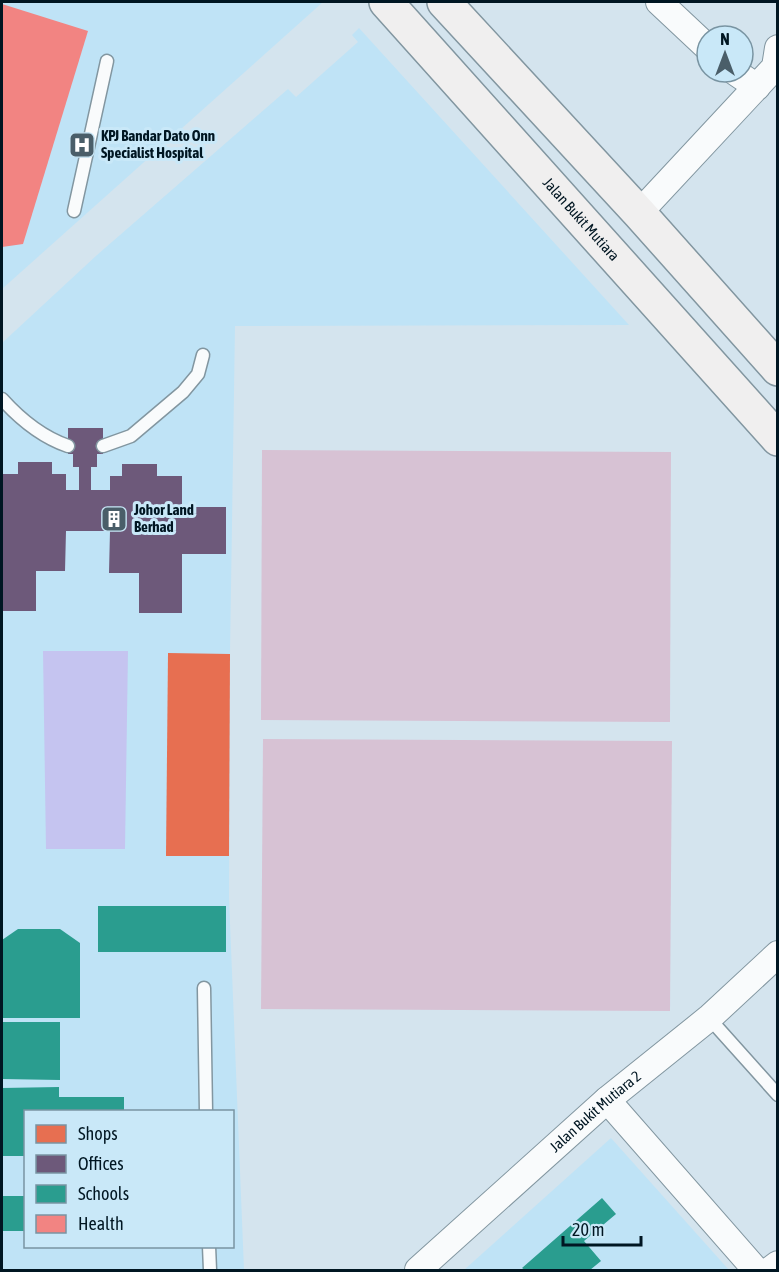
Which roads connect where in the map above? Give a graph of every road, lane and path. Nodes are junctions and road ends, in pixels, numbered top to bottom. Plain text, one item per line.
1 (386, 2) edge
2 (444, 2) edge
3 (659, 2) edge
4 (695, 36) edge
5 (107, 61) dead end
6 (777, 61) edge
7 (753, 84) edge
8 (757, 87) junction
9 (74, 211) dead end
10 (639, 213) junction
11 (582, 220) junction
12 (636, 281) junction
13 (203, 356) dead end
14 (777, 369) edge
15 (2, 399) edge
16 (777, 439) edge
17 (68, 446) dead end
18 (103, 446) dead end
19 (777, 954) edge
20 (204, 988) dead end
21 (709, 1018) junction
22 (777, 1095) edge
23 (608, 1100) junction
24 (206, 1110) edge
25 (209, 1248) edge
26 (777, 1264) edge
27 (210, 1270) edge
28 (418, 1270) edge
29 (756, 1270) edge
30 (770, 1270) edge

1 - 11 street, Jalan Bukit Mutiara
2 - 10 street
3 - 4 street
5 - 9 lane
6 - 8 street
7 - 8 street
8 - 10 street
10 - 11 street
10 - 12 street
10 - 14 street
11 - 12 street, Jalan Bukit Mutiara
12 - 16 street, Jalan Bukit Mutiara
13 - 18 lane
15 - 17 lane
19 - 21 street, Jalan Bukit Mutiara 2
20 - 24 lane
21 - 22 lane
21 - 23 street, Jalan Bukit Mutiara 2
23 - 28 street, Jalan Bukit Mutiara 2
23 - 29 street
25 - 27 lane
26 - 30 street

